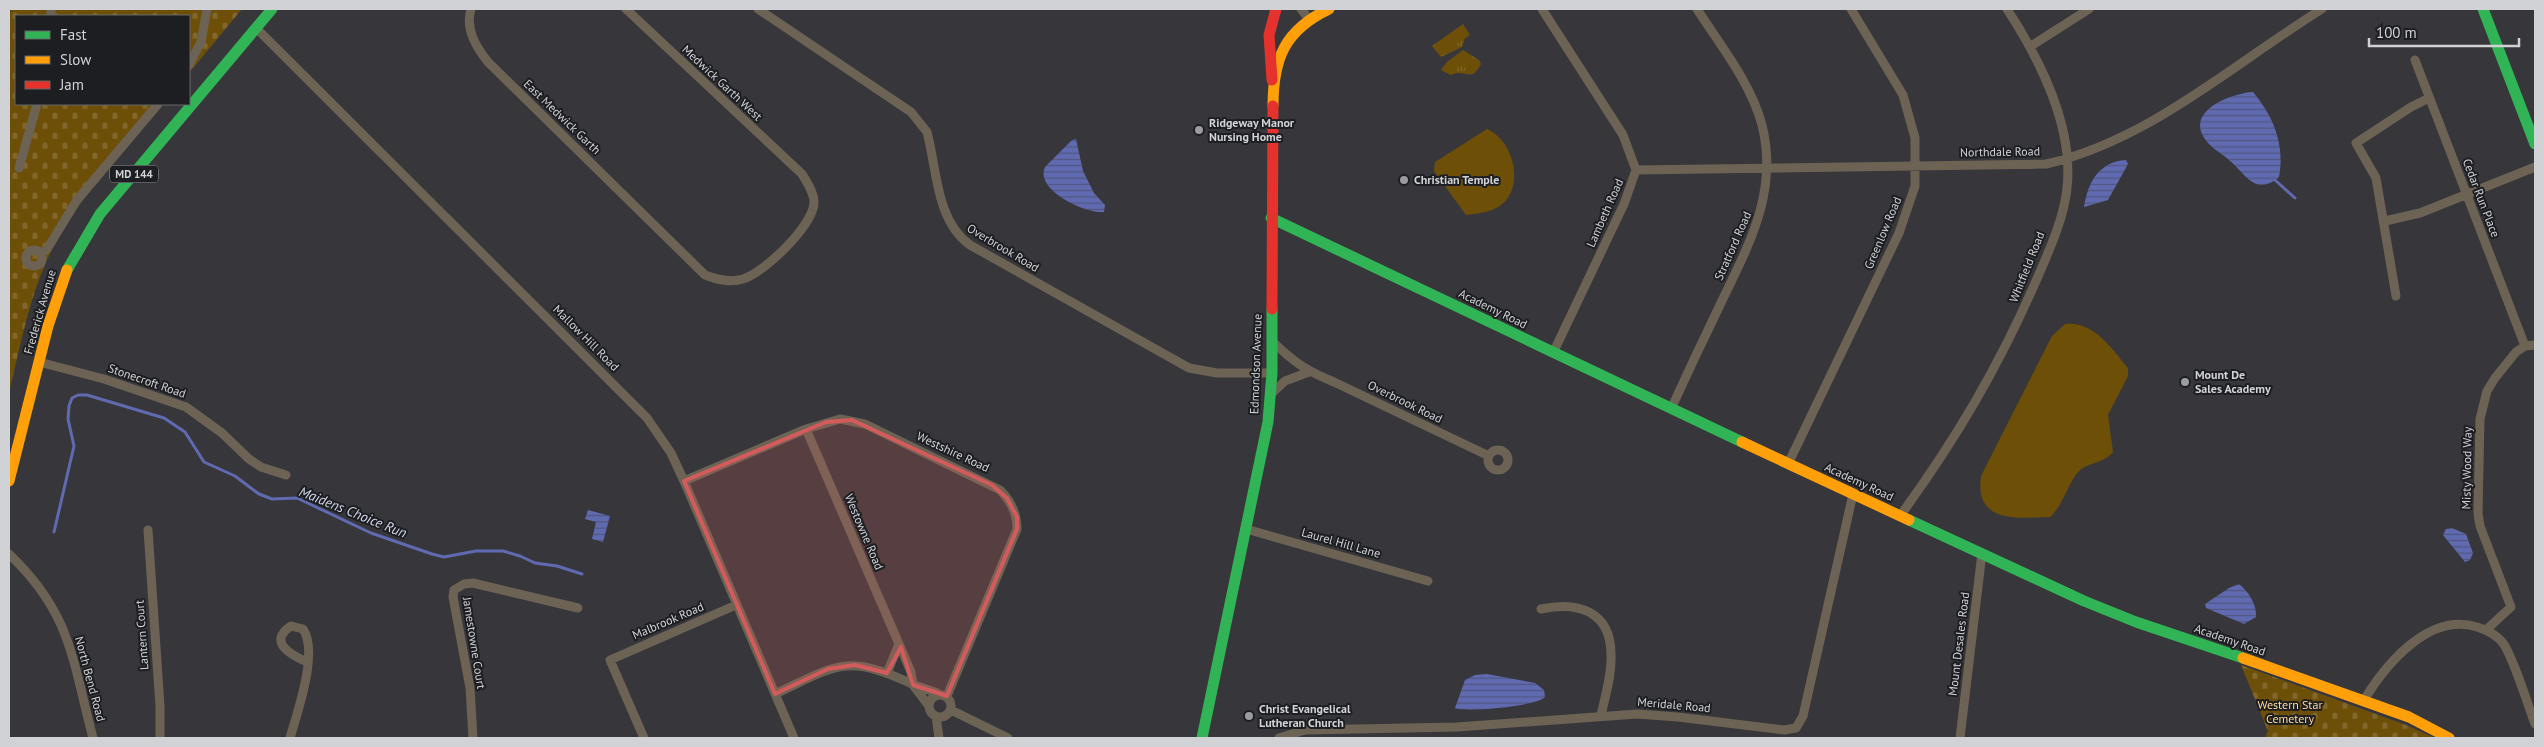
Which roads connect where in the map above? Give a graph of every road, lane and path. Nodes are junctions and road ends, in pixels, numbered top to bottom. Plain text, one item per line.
1 (206, 9) edge
2 (272, 9) edge
3 (626, 9) edge
4 (758, 9) edge
5 (1276, 9) edge
6 (1328, 9) edge
7 (1542, 9) edge
8 (1697, 9) edge
9 (1851, 9) edge
10 (2007, 9) edge
11 (2089, 9) edge
12 (2322, 9) edge
13 (2483, 9) edge
14 (470, 12) edge
15 (1305, 13) edge
16 (256, 28) junction
17 (2031, 46) junction
18 (2415, 60) dead end
19 (190, 63) edge
20 (1273, 86) junction
21 (2430, 98) junction
22 (37, 105) edge
23 (157, 105) edge
24 (2535, 144) edge
25 (2067, 159) junction
26 (1916, 166) junction
27 (2535, 167) edge
28 (19, 168) dead end
29 (1766, 168) junction
30 (1636, 170) junction
31 (2466, 193) junction
32 (1271, 218) junction
33 (2385, 221) junction
34 (41, 254) dead end
35 (706, 275) joint
36 (2396, 296) dead end
37 (1272, 341) junction
38 (2535, 345) edge
39 (2525, 346) junction
40 (1553, 353) junction
41 (39, 362) junction
42 (1309, 372) junction
43 (1272, 373) junction
44 (1271, 394) junction
45 (1671, 408) junction
46 (806, 429) junction
47 (1489, 456) dead end
48 (1788, 464) junction
49 (286, 475) dead end
50 (9, 481) edge
51 (684, 481) junction
52 (1853, 494) junction
53 (1900, 516) junction
54 (1246, 529) junction
55 (148, 530) dead end
56 (1982, 553) junction
57 (9, 554) edge
58 (1428, 581) dead end
59 (736, 605) junction
60 (578, 608) dead end
61 (1542, 609) dead end
62 (2486, 630) junction
63 (899, 644) junction
64 (307, 662) dead end
65 (887, 673) junction
66 (913, 685) junction
67 (775, 694) junction
68 (943, 695) junction
69 (2364, 700) junction
70 (929, 706) junction
71 (951, 710) junction
72 (936, 716) junction
73 (1601, 716) junction
74 (2535, 724) edge
75 (93, 738) edge
76 (160, 738) edge
77 (290, 738) edge
78 (473, 738) edge
79 (644, 738) edge
80 (794, 738) edge
81 (939, 738) edge
82 (1008, 738) edge
83 (1202, 738) edge
84 (1279, 738) edge
85 (1960, 738) edge
86 (2449, 738) edge

1 - 19 street
2 - 16 main road, Frederick Avenue / MD 144
3 - 35 street, Medwick Garth West
4 - 43 street, Overbrook Road
5 - 20 main road
6 - 15 main road, Edmondson Avenue
7 - 30 street, Lambeth Road
8 - 29 street, Stratford Road
9 - 26 street, Greenlow Road
10 - 17 street, Whitfield Road
11 - 17 street
12 - 25 street, Northdale Road
13 - 24 main road
14 - 35 street, East Medwick Garth
15 - 20 main road, Edmondson Avenue
16 - 41 main road, Frederick Avenue / MD 144
16 - 51 street, Mallow Hill Road
17 - 25 street, Whitfield Road
18 - 21 street, Cedar Run Place
20 - 32 main road, Edmondson Avenue
21 - 31 street, Cedar Run Place
21 - 33 street
22 - 28 street
23 - 34 street
25 - 26 street, Northdale Road
25 - 53 street, Whitfield Road
26 - 29 street, Northdale Road
26 - 48 street, Greenlow Road
27 - 31 street
29 - 30 street, Northdale Road
29 - 45 street, Stratford Road
30 - 40 street, Lambeth Road
31 - 33 street
31 - 39 street, Cedar Run Place
32 - 37 main road, Edmondson Avenue
32 - 40 main road, Academy Road
33 - 36 street
37 - 42 street, Overbrook Road
37 - 43 main road, Edmondson Avenue
38 - 39 street
39 - 62 street, Misty Wood Way
40 - 45 main road, Academy Road
41 - 49 street, Stonecroft Road
41 - 50 main road, Frederick Avenue / MD 144
42 - 44 street
42 - 47 street, Overbrook Road
43 - 44 main road, Edmondson Avenue
44 - 54 main road, Edmondson Avenue
45 - 48 main road, Academy Road
46 - 51 street, Westshire Road
46 - 63 street, Westowne Road
46 - 68 street, Westshire Road
48 - 52 main road, Academy Road
51 - 59 street, Mallow Hill Road
52 - 53 main road, Academy Road
52 - 73 street, Meridale Road
53 - 56 main road, Academy Road
54 - 58 street, Laurel Hill Lane
54 - 83 main road, Edmondson Avenue
55 - 76 street, Lantern Court
56 - 69 main road, Academy Road
56 - 85 street, Mount Desales Road
57 - 75 street, North Bend Road
59 - 67 street, Mallow Hill Road
59 - 79 street, Malbrook Road
60 - 78 street, Jamestowne Court
61 - 73 street
62 - 69 street
62 - 74 street
63 - 65 street
63 - 66 street, Westowne Road
64 - 77 street
65 - 66 street
65 - 67 street
66 - 68 street
66 - 70 street
67 - 80 street, Mallow Hill Road
68 - 70 street
68 - 71 street
69 - 86 main road, Academy Road
70 - 72 street
71 - 72 street
71 - 82 street
72 - 81 street
73 - 84 street, Meridale Road

